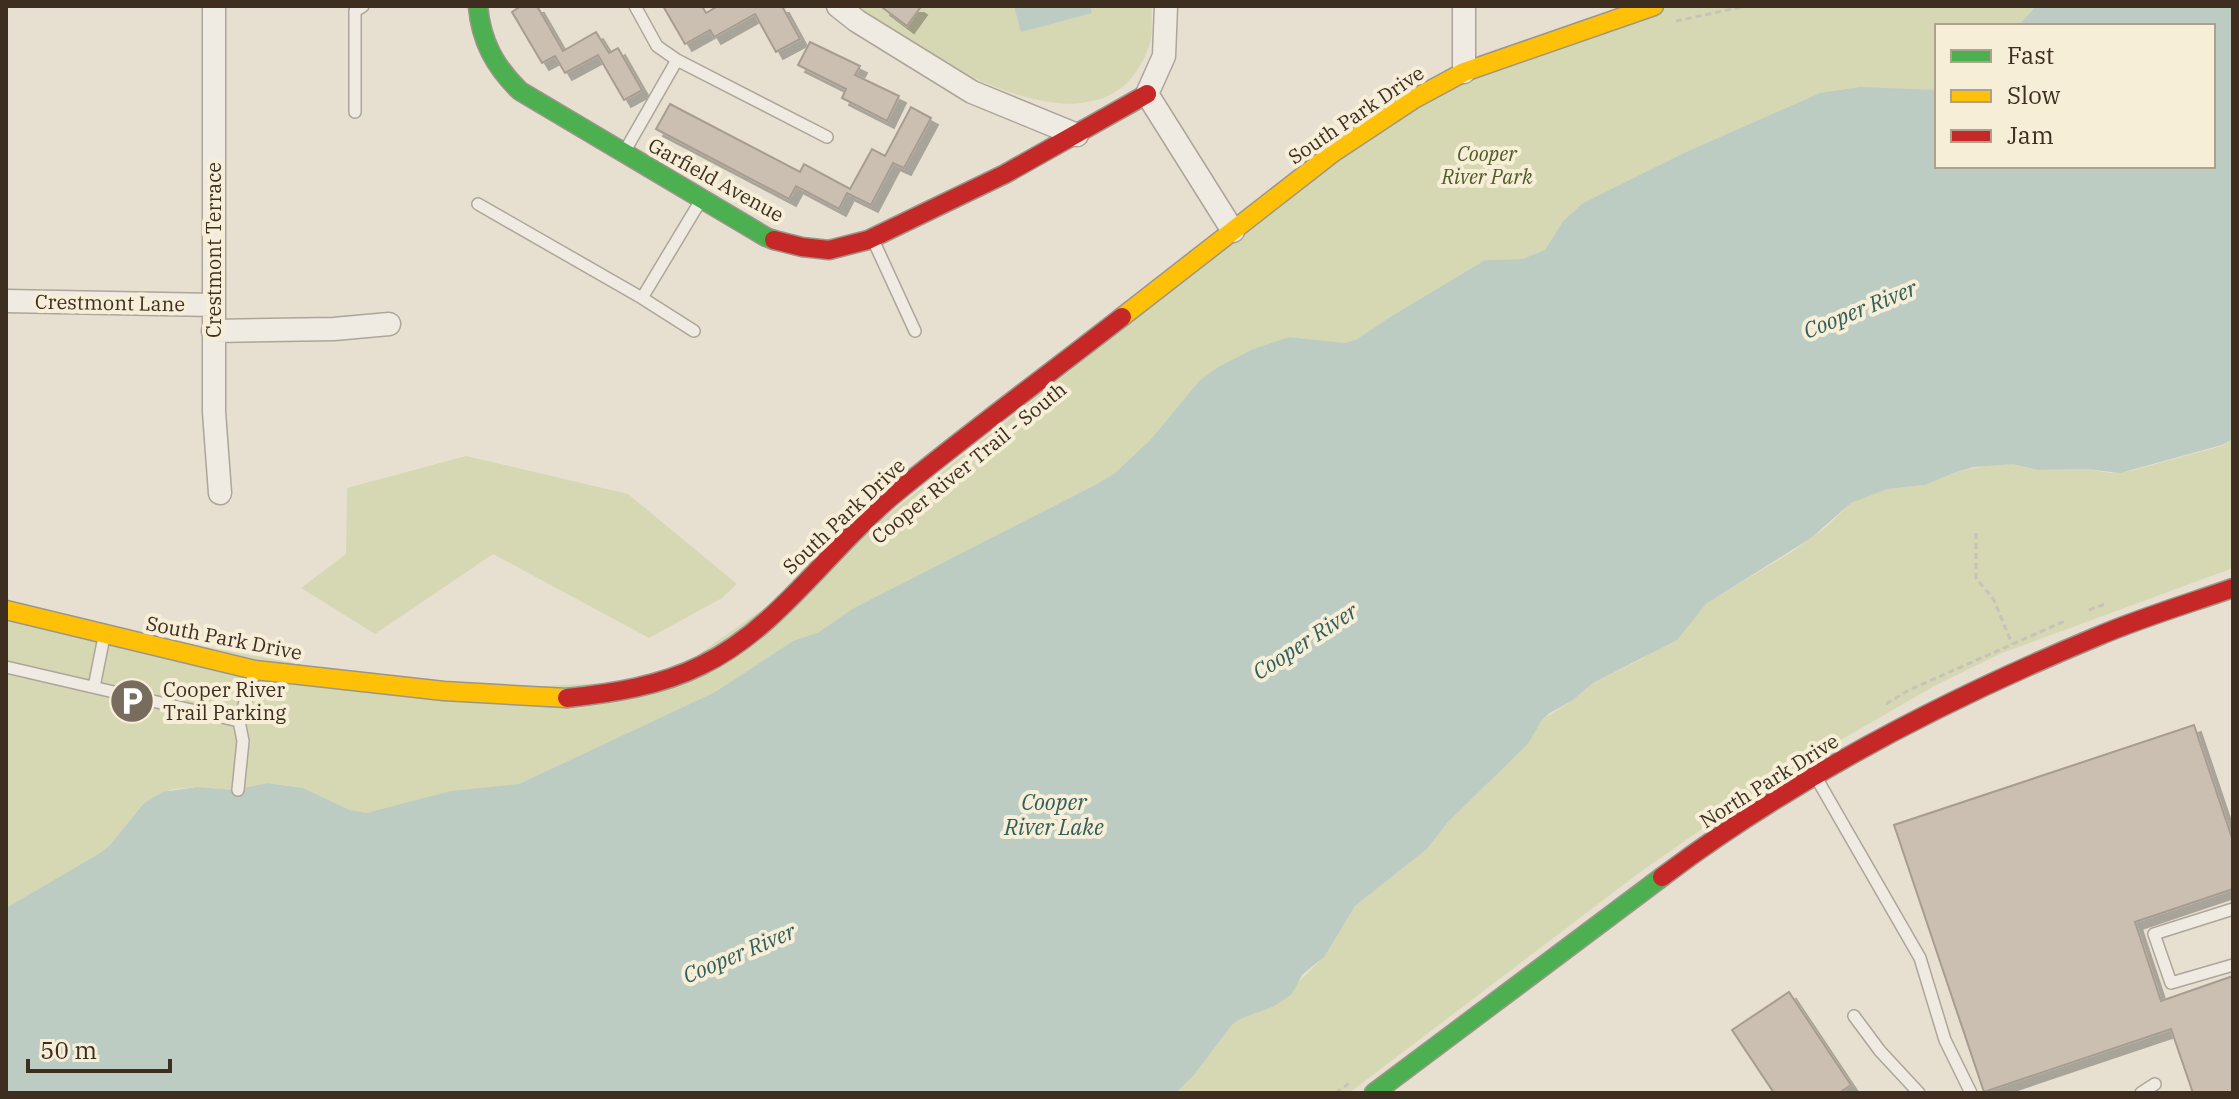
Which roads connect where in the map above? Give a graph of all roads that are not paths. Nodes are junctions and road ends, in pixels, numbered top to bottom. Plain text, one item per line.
1 (214, 6) edge
2 (363, 6) edge
3 (478, 6) edge
4 (635, 6) edge
5 (838, 6) edge
6 (1166, 6) edge
7 (1464, 6) edge
8 (1654, 6) edge
9 (677, 60) junction
10 (1464, 72) junction
11 (1147, 94) junction
12 (355, 112) dead end
13 (1077, 135) junction
14 (827, 137) dead end
15 (624, 153) junction
16 (702, 200) junction
17 (478, 204) dead end
18 (1233, 231) junction
19 (872, 238) junction
20 (642, 298) junction
21 (6, 301) edge
22 (214, 305) junction
23 (389, 324) dead end
24 (213, 331) junction
25 (694, 331) dead end
26 (915, 331) dead end
27 (220, 493) dead end
28 (2233, 588) edge
29 (6, 610) edge
30 (104, 635) junction
31 (6, 667) edge
32 (255, 670) junction
33 (94, 687) junction
34 (239, 721) junction
35 (1816, 776) junction
36 (238, 790) dead end
37 (2233, 909) edge
38 (2233, 965) edge
39 (1854, 1016) dead end
40 (2155, 1084) dead end
41 (1374, 1093) edge
42 (1919, 1093) edge
43 (1971, 1093) edge
44 (2141, 1093) edge

1 - 22 street, Crestmont Terrace
2 - 12 lane
3 - 15 street, Garfield Avenue
4 - 9 lane
5 - 13 street
6 - 11 street
7 - 10 street
8 - 10 street, South Park Drive
9 - 14 lane
9 - 15 lane
10 - 18 street, South Park Drive
11 - 13 street, Garfield Avenue
11 - 18 street
13 - 19 street, Garfield Avenue
15 - 16 street, Garfield Avenue
16 - 19 street, Garfield Avenue
16 - 20 lane
17 - 20 lane
18 - 32 street, South Park Drive
19 - 26 lane
20 - 25 lane
21 - 22 street, Crestmont Lane
22 - 24 street, Crestmont Terrace
23 - 24 street
24 - 27 street, Crestmont Terrace
28 - 35 street, North Park Drive
29 - 30 street, South Park Drive
30 - 32 street, South Park Drive
30 - 33 lane
31 - 33 lane
32 - 34 lane
33 - 34 lane
34 - 36 lane
35 - 41 street, North Park Drive
35 - 43 lane
37 - 38 lane
39 - 42 lane
40 - 44 lane

